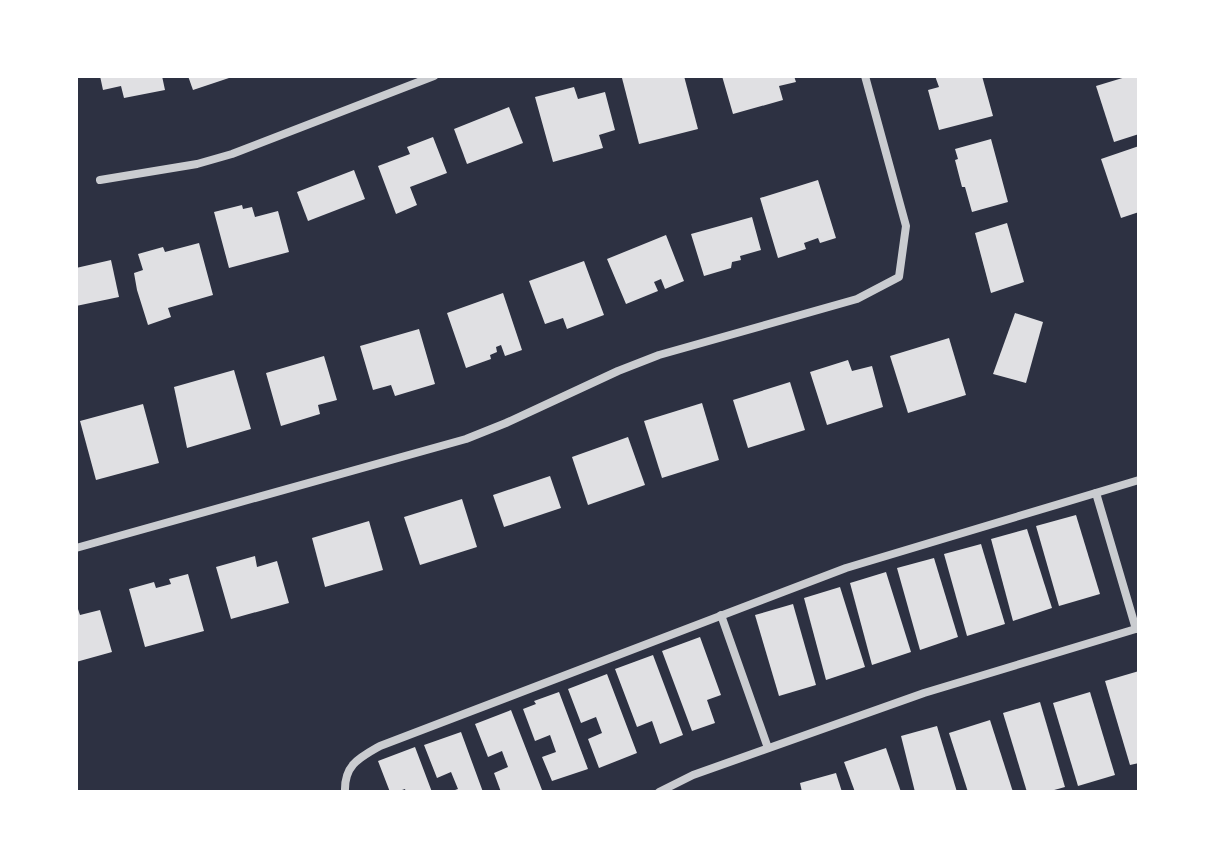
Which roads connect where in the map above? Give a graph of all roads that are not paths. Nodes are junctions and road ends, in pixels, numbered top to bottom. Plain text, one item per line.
1 (434, 76) edge
2 (865, 76) edge
3 (100, 180) dead end
4 (1139, 480) edge
5 (1096, 493) junction
6 (76, 548) edge
7 (721, 615) junction
8 (1137, 628) edge
9 (768, 748) junction
10 (345, 792) edge
11 (659, 792) edge

1 - 3 street
2 - 6 street
4 - 5 street
5 - 7 street
5 - 8 street
7 - 9 street
7 - 10 street
8 - 9 street
9 - 11 street

